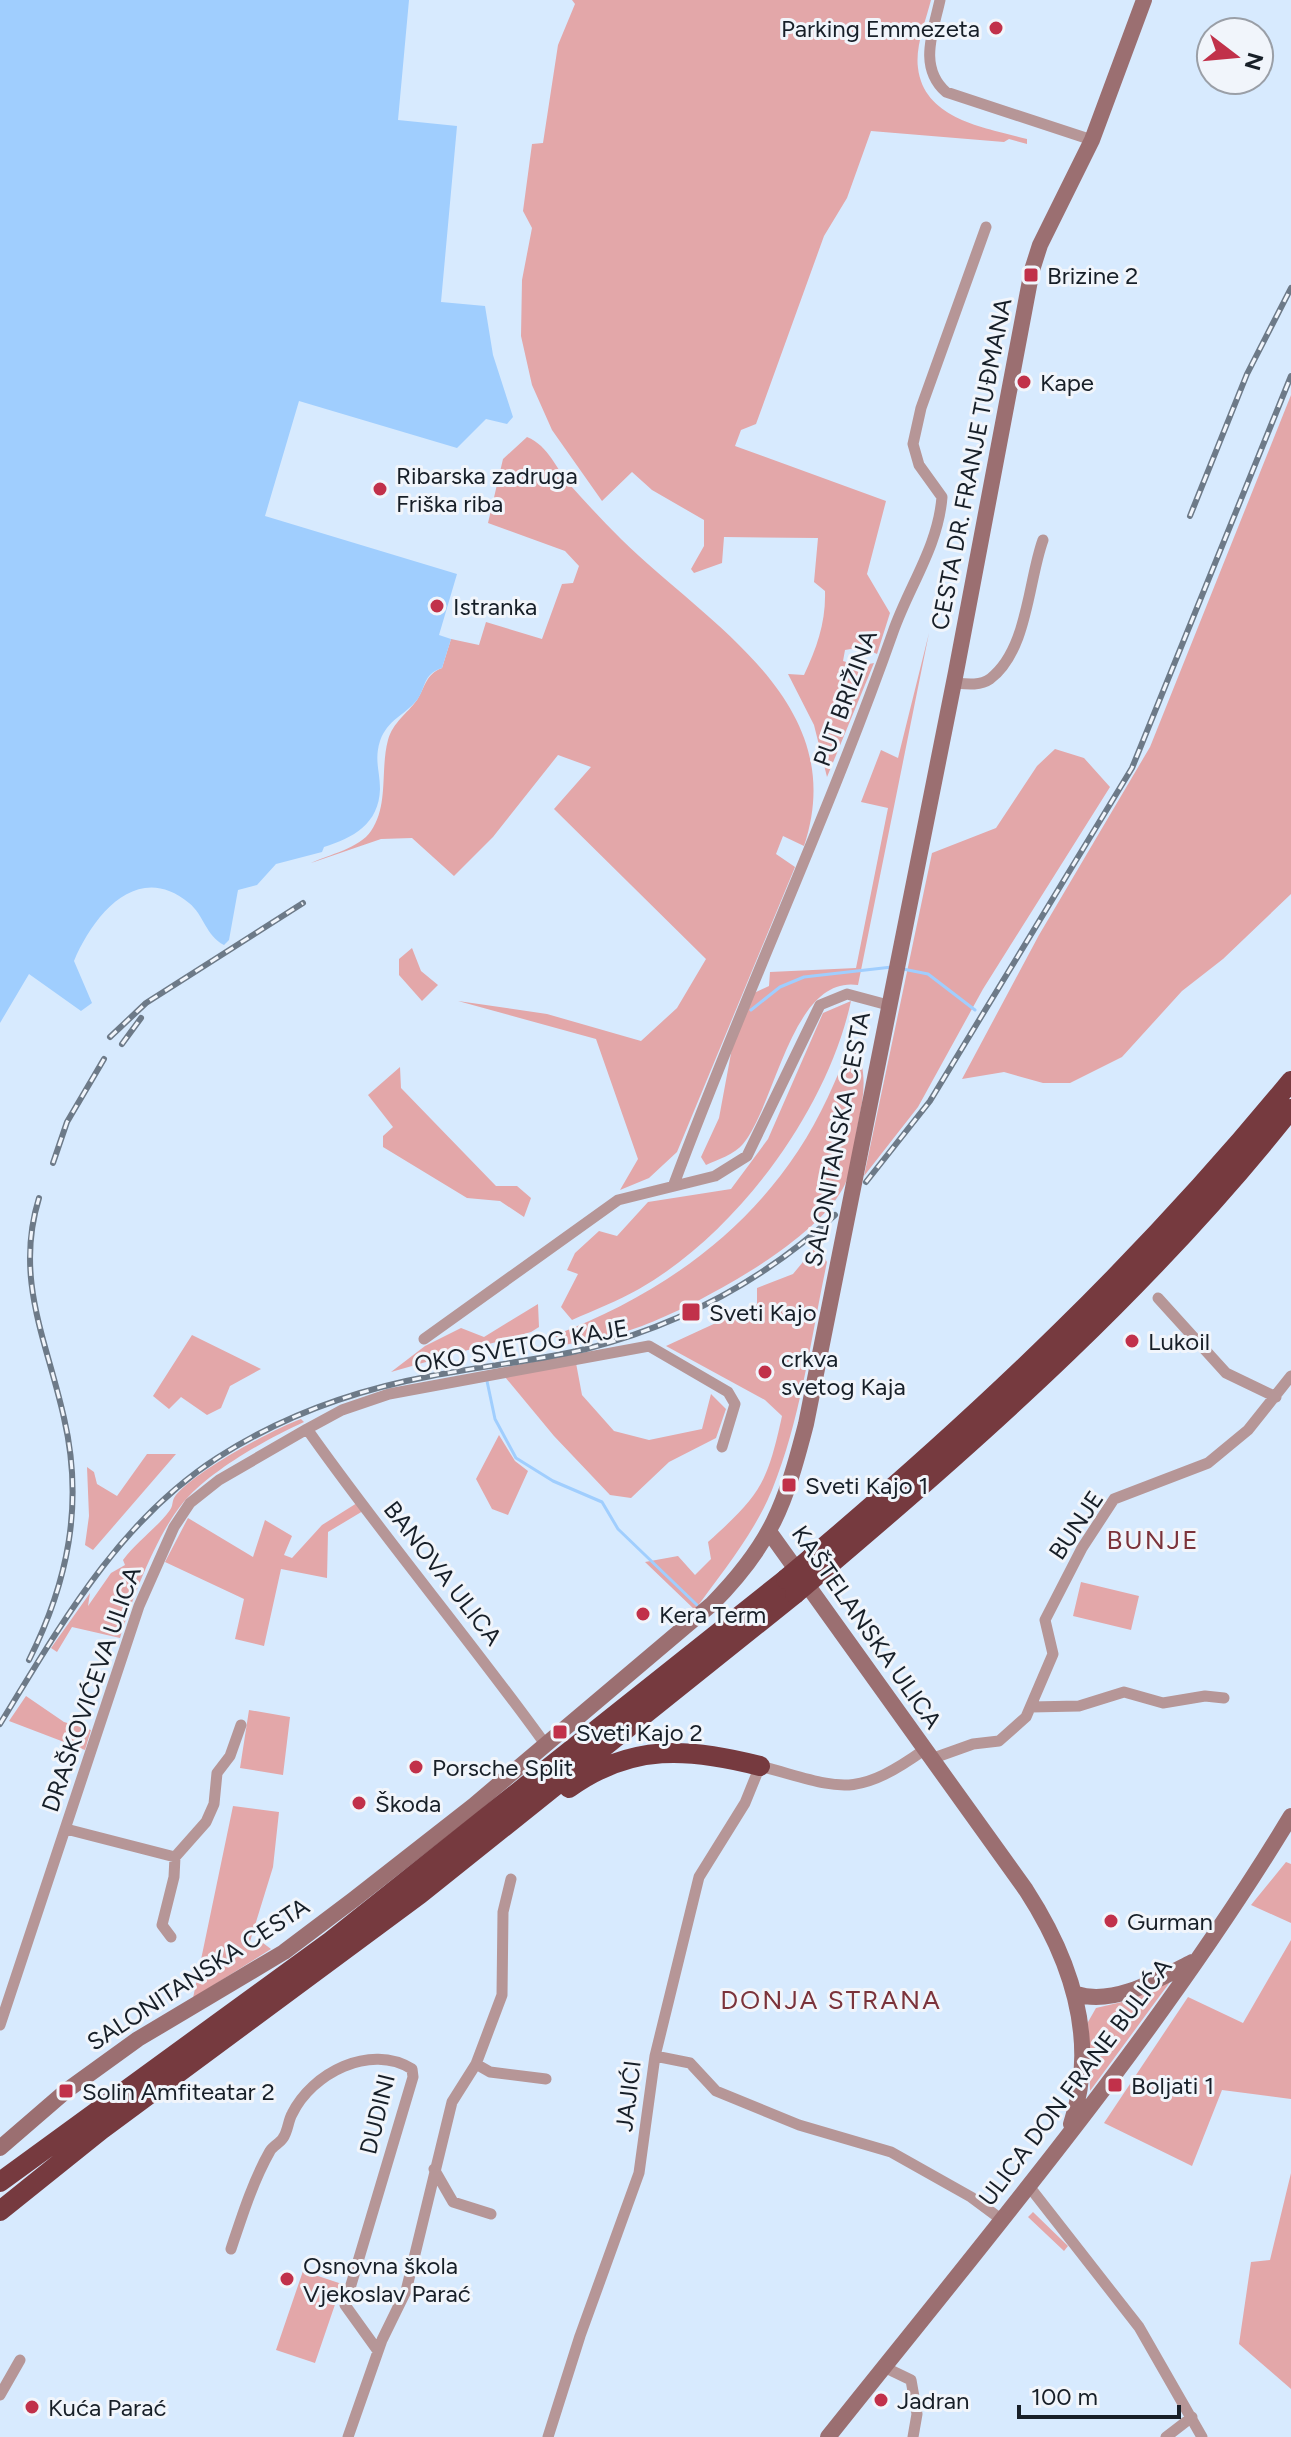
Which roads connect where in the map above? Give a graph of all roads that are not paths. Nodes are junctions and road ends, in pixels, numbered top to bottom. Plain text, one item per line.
1 (940, 0) edge
2 (1144, 0) edge
3 (1092, 140) junction
4 (986, 227) dead end
5 (1043, 540) dead end
6 (954, 683) junction
7 (899, 955) joint
8 (888, 1005) junction
9 (1291, 1081) edge
10 (1291, 1109) edge
11 (674, 1184) junction
12 (1158, 1298) dead end
13 (424, 1339) dead end
14 (1291, 1376) edge
15 (1276, 1397) junction
16 (307, 1429) junction
17 (722, 1447) dead end
18 (770, 1533) junction
19 (816, 1565) junction
20 (790, 1586) junction
21 (1224, 1698) dead end
22 (1031, 1707) junction
23 (241, 1725) dead end
24 (545, 1744) junction
25 (928, 1754) junction
26 (760, 1766) junction
27 (520, 1812) junction
28 (1291, 1816) edge
29 (66, 1829) junction
30 (175, 1857) junction
31 (511, 1879) dead end
32 (171, 1937) dead end
33 (1197, 1960) junction
34 (1076, 1994) junction
35 (0, 2025) edge
36 (655, 2056) junction
37 (476, 2064) junction
38 (546, 2079) dead end
39 (1064, 2141) junction
40 (0, 2148) edge
41 (434, 2168) junction
42 (0, 2182) edge
43 (1028, 2185) junction
44 (0, 2211) edge
45 (491, 2214) dead end
46 (1002, 2220) junction
47 (231, 2249) dead end
48 (378, 2351) junction
49 (20, 2360) dead end
50 (884, 2367) junction
51 (0, 2395) edge
52 (1192, 2417) junction
53 (348, 2437) edge
54 (548, 2437) edge
55 (828, 2437) edge
56 (913, 2437) edge
57 (1166, 2437) edge
58 (1202, 2437) edge

1 - 3 street
2 - 3 main road, CESTA DR. FRANJE TUĐMANA
3 - 6 main road, CESTA DR. FRANJE TUĐMANA
4 - 11 street, PUT BRIŽINA
5 - 6 street
6 - 7 main road, CESTA DR. FRANJE TUĐMANA
7 - 8 main road, SALONITANSKA CESTA
8 - 11 street, SALONITANSKA CESTA
8 - 18 main road, SALONITANSKA CESTA
9 - 19 highway
10 - 19 highway
11 - 13 street, SALONITANSKA CESTA
12 - 15 street
14 - 15 street, BUNJE
15 - 22 street, BUNJE
16 - 17 street, OKO SVETOG KAJE
16 - 24 street, BANOVA ULICA
16 - 29 street, DRAŠKOVIĆEVA ULICA
18 - 24 main road, SALONITANSKA CESTA
18 - 25 main road, KAŠTELANSKA ULICA
19 - 20 highway, bridge
20 - 27 highway
20 - 42 highway
21 - 22 street
22 - 25 street, BUNJE
23 - 30 street
24 - 40 main road, SALONITANSKA CESTA
25 - 26 street, KAŠTELANSKA ULICA
25 - 34 main road, KAŠTELANSKA ULICA
26 - 27 highway
26 - 36 street, JAJIĆI
27 - 44 highway
28 - 33 main road, ULICA DON FRANE BULIĆA
29 - 30 street
29 - 35 street, DRAŠKOVIĆEVA ULICA
30 - 32 street
31 - 37 street
33 - 34 main road
33 - 39 main road, ULICA DON FRANE BULIĆA
34 - 39 main road, KAŠTELANSKA ULICA
36 - 46 street
36 - 54 street, JAJIĆI
37 - 38 street
37 - 41 street
39 - 43 main road, ULICA DON FRANE BULIĆA
41 - 45 street
41 - 48 street
43 - 46 main road, ULICA DON FRANE BULIĆA
43 - 52 street
46 - 50 main road, ULICA DON FRANE BULIĆA
47 - 48 street, DUDINI
48 - 53 street
49 - 51 street
50 - 55 main road, ULICA DON FRANE BULIĆA
50 - 56 street
52 - 57 street
52 - 58 street

